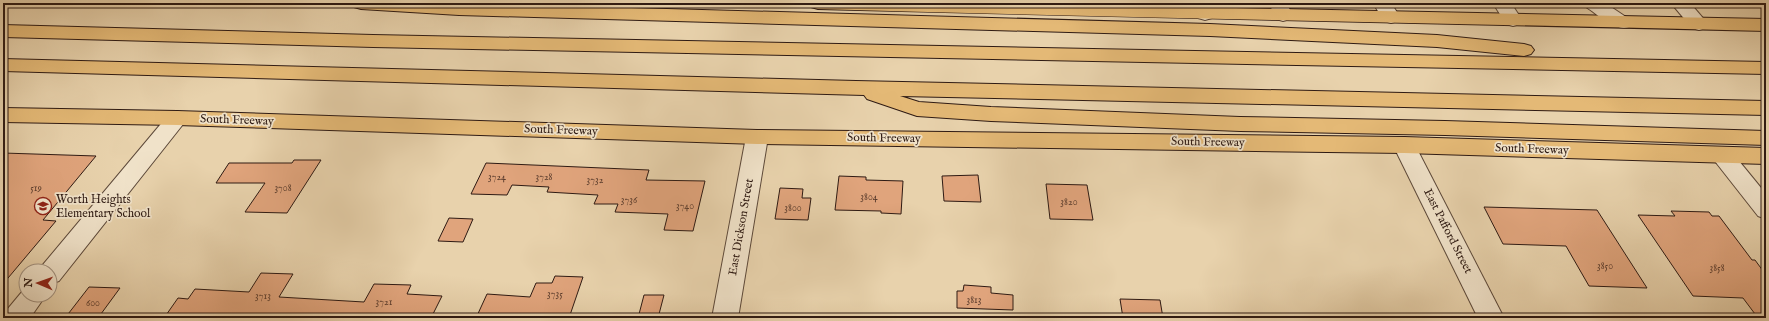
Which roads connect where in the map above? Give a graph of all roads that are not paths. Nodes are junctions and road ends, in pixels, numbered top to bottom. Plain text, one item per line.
1 (361, 3) edge
2 (818, 3) edge
3 (1502, 3) edge
4 (1593, 3) edge
5 (1680, 3) edge
6 (1107, 8) edge
7 (1204, 8) edge
8 (1281, 9) edge
9 (1386, 10) edge
10 (1513, 20) junction
11 (1622, 23) junction
12 (1699, 24) junction
13 (1766, 25) edge
14 (3, 31) edge
15 (3, 65) edge
16 (1682, 66) junction
17 (1766, 68) edge
18 (856, 88) junction
19 (1766, 108) edge
20 (3, 115) edge
21 (177, 118) junction
22 (757, 137) junction
23 (1766, 138) edge
24 (1404, 145) junction
25 (1722, 155) junction
26 (1766, 156) edge
27 (1763, 204) edge
28 (58, 264) edge
29 (27, 303) edge
30 (15, 318) edge
31 (725, 318) edge
32 (1491, 318) edge

1 - 16 main road
2 - 6 main road
3 - 10 street
4 - 11 street
5 - 12 street
6 - 7 main road
7 - 8 main road
8 - 9 main road
9 - 10 main road
10 - 11 main road
11 - 12 main road
12 - 13 main road
14 - 16 main road
15 - 18 main road
16 - 17 main road
18 - 19 main road
18 - 23 main road
20 - 21 main road, South Freeway
21 - 22 main road, South Freeway
21 - 28 street
22 - 24 main road, South Freeway
22 - 31 street, East Dickson Street
24 - 25 main road, South Freeway
24 - 32 street, East Pafford Street
25 - 26 main road, South Freeway
25 - 27 street
29 - 30 street

